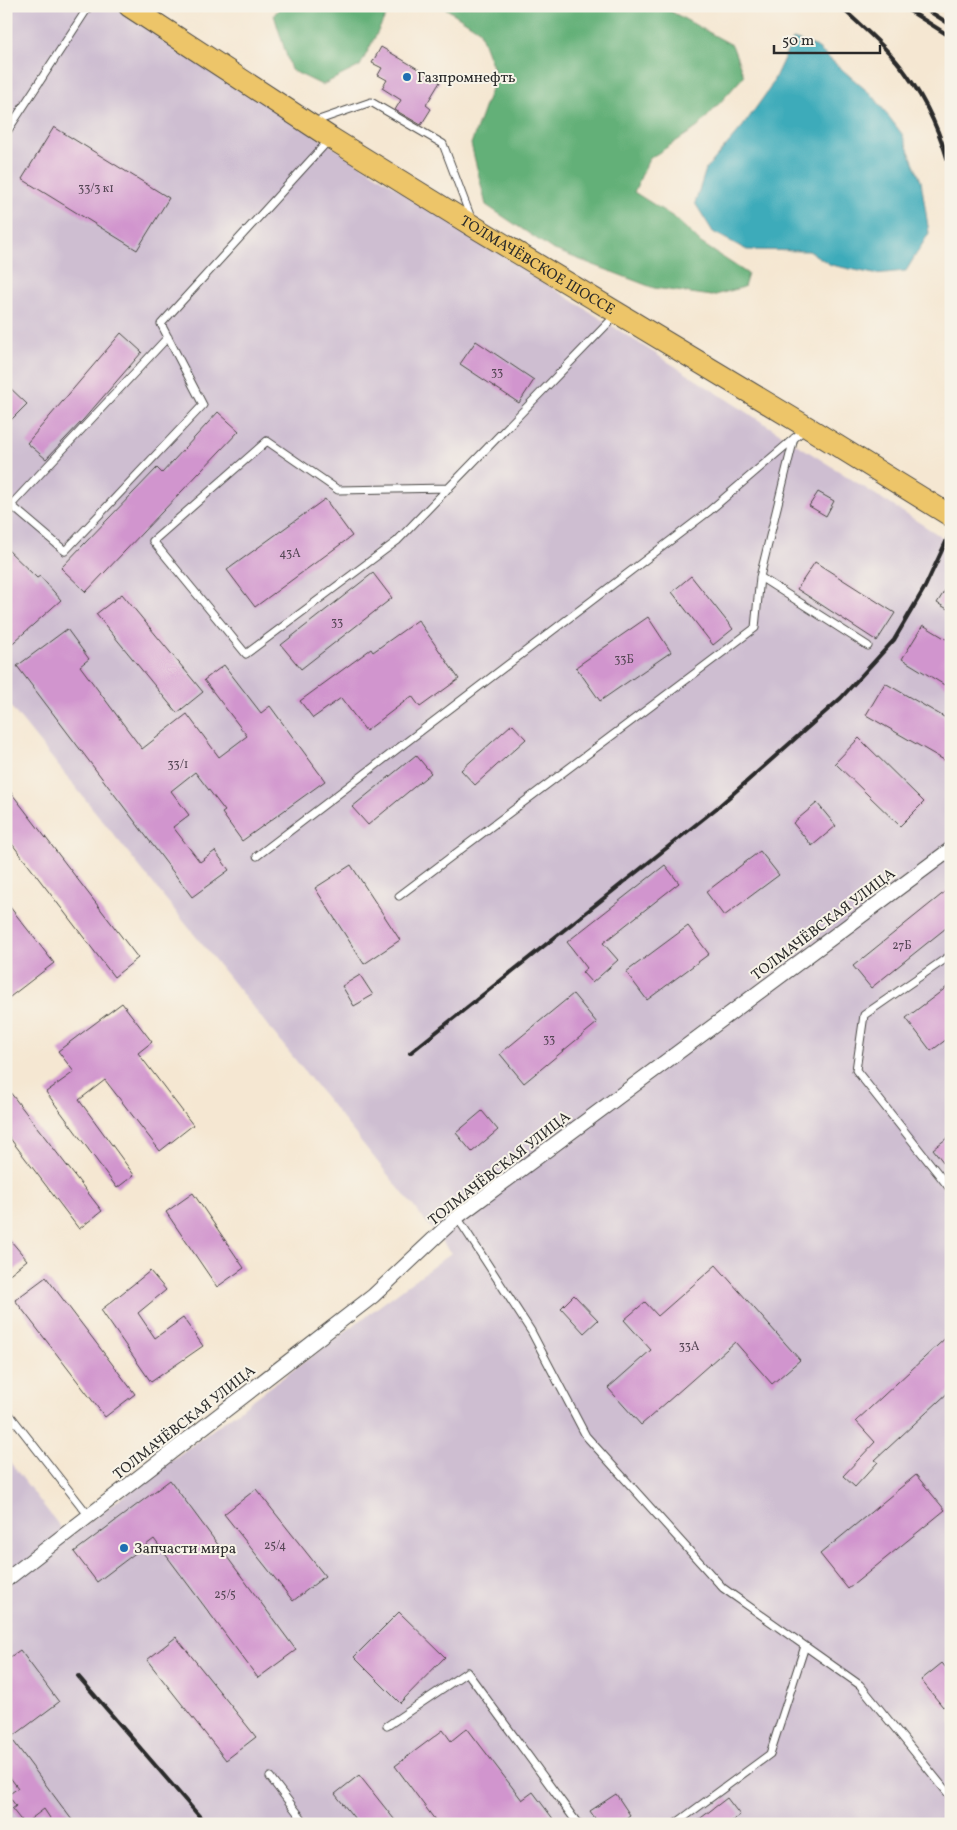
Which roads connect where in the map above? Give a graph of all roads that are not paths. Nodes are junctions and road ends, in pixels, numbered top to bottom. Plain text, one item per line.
1 (89, 6) edge
2 (128, 6) edge
3 (310, 123) junction
4 (6, 133) edge
5 (331, 138) junction
6 (473, 226) junction
7 (618, 313) junction
8 (168, 337) junction
9 (801, 432) junction
10 (449, 488) junction
11 (951, 516) edge
12 (760, 576) junction
13 (868, 646) dead end
14 (951, 849) edge
15 (257, 856) dead end
16 (399, 896) dead end
17 (951, 955) edge
18 (951, 1190) edge
19 (456, 1218) junction
20 (6, 1410) edge
21 (89, 1516) junction
22 (6, 1580) edge
23 (805, 1646) junction
24 (387, 1726) dead end
25 (270, 1777) dead end
26 (951, 1797) edge
27 (306, 1824) edge
28 (578, 1824) edge
29 (675, 1824) edge

1 - 4 lane
2 - 3 main road, ТОЛМАЧЁВСКОЕ ШОССЕ
3 - 5 main road, ТОЛМАЧЁВСКОЕ ШОССЕ
3 - 6 lane
5 - 6 main road, ТОЛМАЧЁВСКОЕ ШОССЕ
5 - 8 lane
6 - 7 main road, ТОЛМАЧЁВСКОЕ ШОССЕ
7 - 9 main road, ТОЛМАЧЁВСКОЕ ШОССЕ
7 - 10 lane
8 - 8 lane
9 - 11 main road, ТОЛМАЧЁВСКОЕ ШОССЕ
9 - 12 lane
9 - 15 lane
10 - 10 lane
12 - 13 lane
12 - 16 lane
14 - 19 street, ТОЛМАЧЁВСКАЯ УЛИЦА
17 - 18 lane
19 - 21 street, ТОЛМАЧЁВСКАЯ УЛИЦА
19 - 23 lane
20 - 21 lane
21 - 22 street, ТОЛМАЧЁВСКАЯ УЛИЦА
23 - 26 lane
23 - 29 lane
24 - 28 lane
25 - 27 lane

